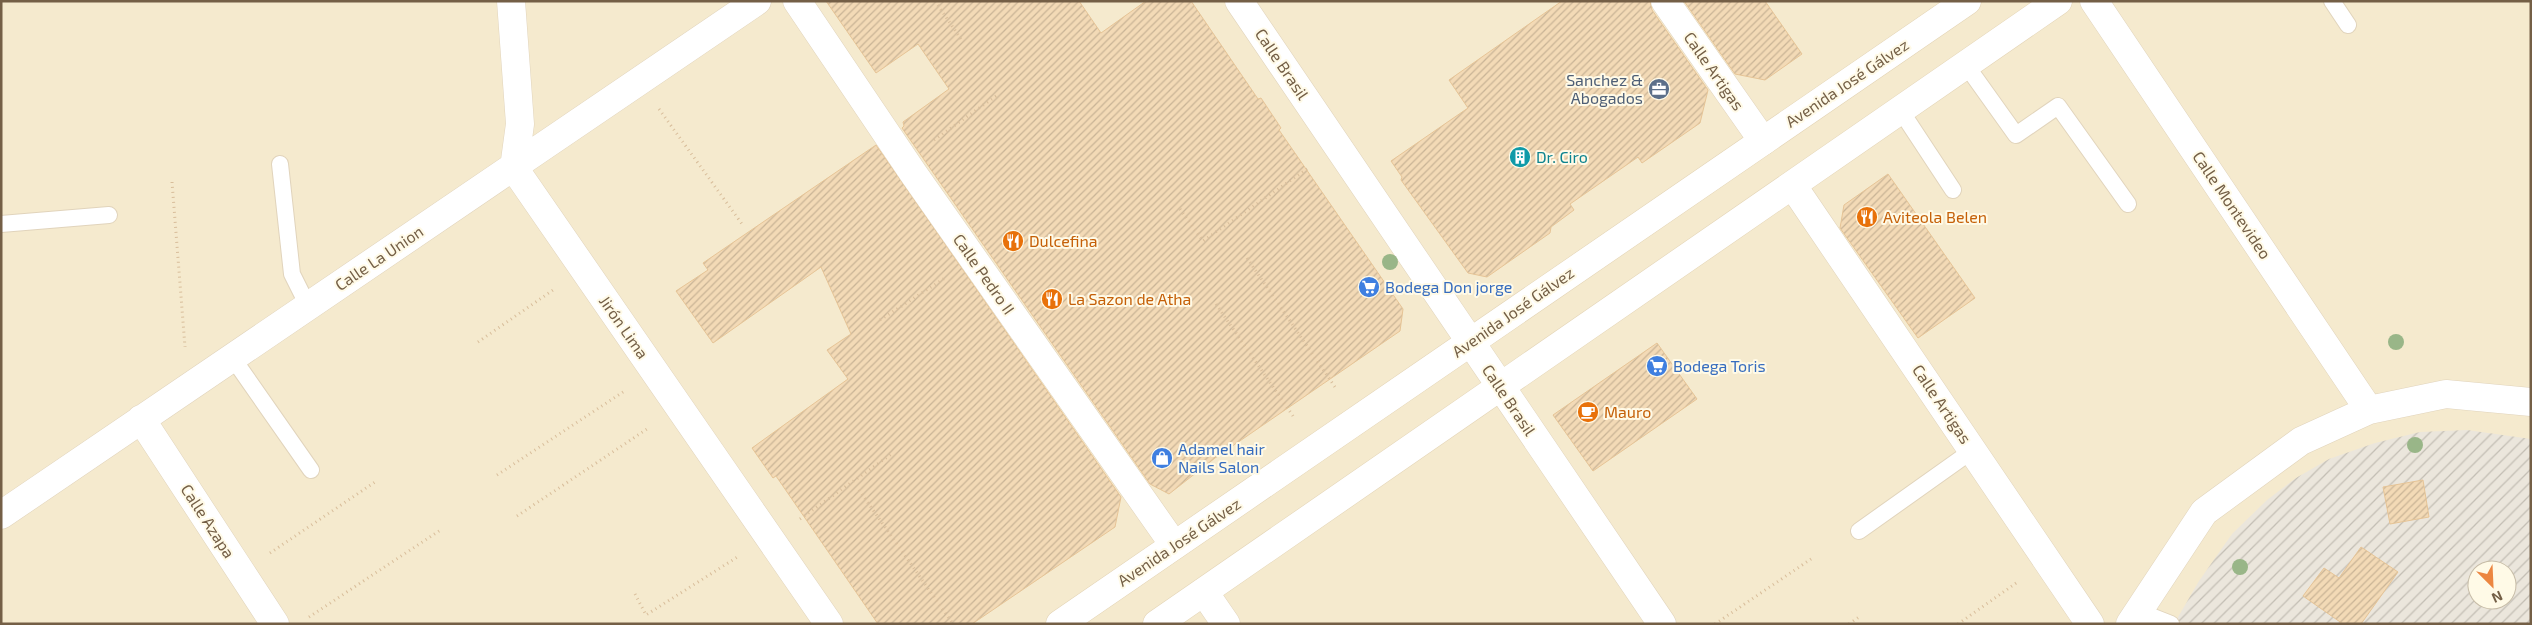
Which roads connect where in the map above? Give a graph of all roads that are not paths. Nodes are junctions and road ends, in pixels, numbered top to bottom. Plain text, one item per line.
1 (511, 1) edge
2 (757, 1) edge
3 (796, 1) edge
4 (1239, 1) edge
5 (1665, 1) edge
6 (1967, 1) edge
7 (2058, 1) edge
8 (2094, 1) edge
9 (2332, 1) edge
10 (2348, 25) dead end
11 (1966, 65) junction
12 (1901, 111) junction
13 (1763, 141) junction
14 (280, 164) dead end
15 (514, 168) junction
16 (1793, 186) junction
17 (1953, 190) dead end
18 (2128, 204) dead end
19 (109, 215) dead end
20 (1, 224) edge
21 (308, 306) junction
22 (1470, 342) junction
23 (232, 357) junction
24 (1500, 386) junction
25 (2531, 402) edge
26 (2369, 410) junction
27 (141, 419) junction
28 (1973, 450) junction
29 (312, 470) dead end
30 (1, 515) edge
31 (1859, 531) dead end
32 (1174, 546) junction
33 (1204, 592) junction
34 (2134, 617) edge
35 (275, 624) edge
36 (829, 624) edge
37 (1060, 624) edge
38 (1157, 624) edge
39 (1226, 624) edge
40 (1662, 624) edge
41 (2090, 624) edge
42 (2171, 624) edge

1 - 15 street
2 - 15 street, Calle La Union
3 - 32 street, Calle Pedro II
4 - 22 street, Calle Brasil
5 - 13 street, Calle Artigas
6 - 13 street, Avenida José Gálvez
7 - 11 street
8 - 26 street, Calle Montevideo
9 - 10 lane
11 - 12 street
11 - 18 lane
12 - 16 street
12 - 17 lane
13 - 22 street, Avenida José Gálvez
14 - 21 lane
15 - 21 street, Calle La Union
15 - 36 street, Jirón Lima
16 - 24 street
16 - 28 street, Calle Artigas
19 - 20 lane
21 - 23 street, Calle La Union
22 - 24 street, Calle Brasil
22 - 32 street, Avenida José Gálvez
23 - 27 street, Calle La Union
23 - 29 lane
24 - 33 street
24 - 40 street, Calle Brasil
25 - 26 street
26 - 34 street
27 - 30 street, Calle La Union
27 - 35 street, Calle Azapa
28 - 31 lane
28 - 41 street, Calle Artigas
32 - 37 street, Avenida José Gálvez
33 - 38 street
33 - 39 street
34 - 42 lane

